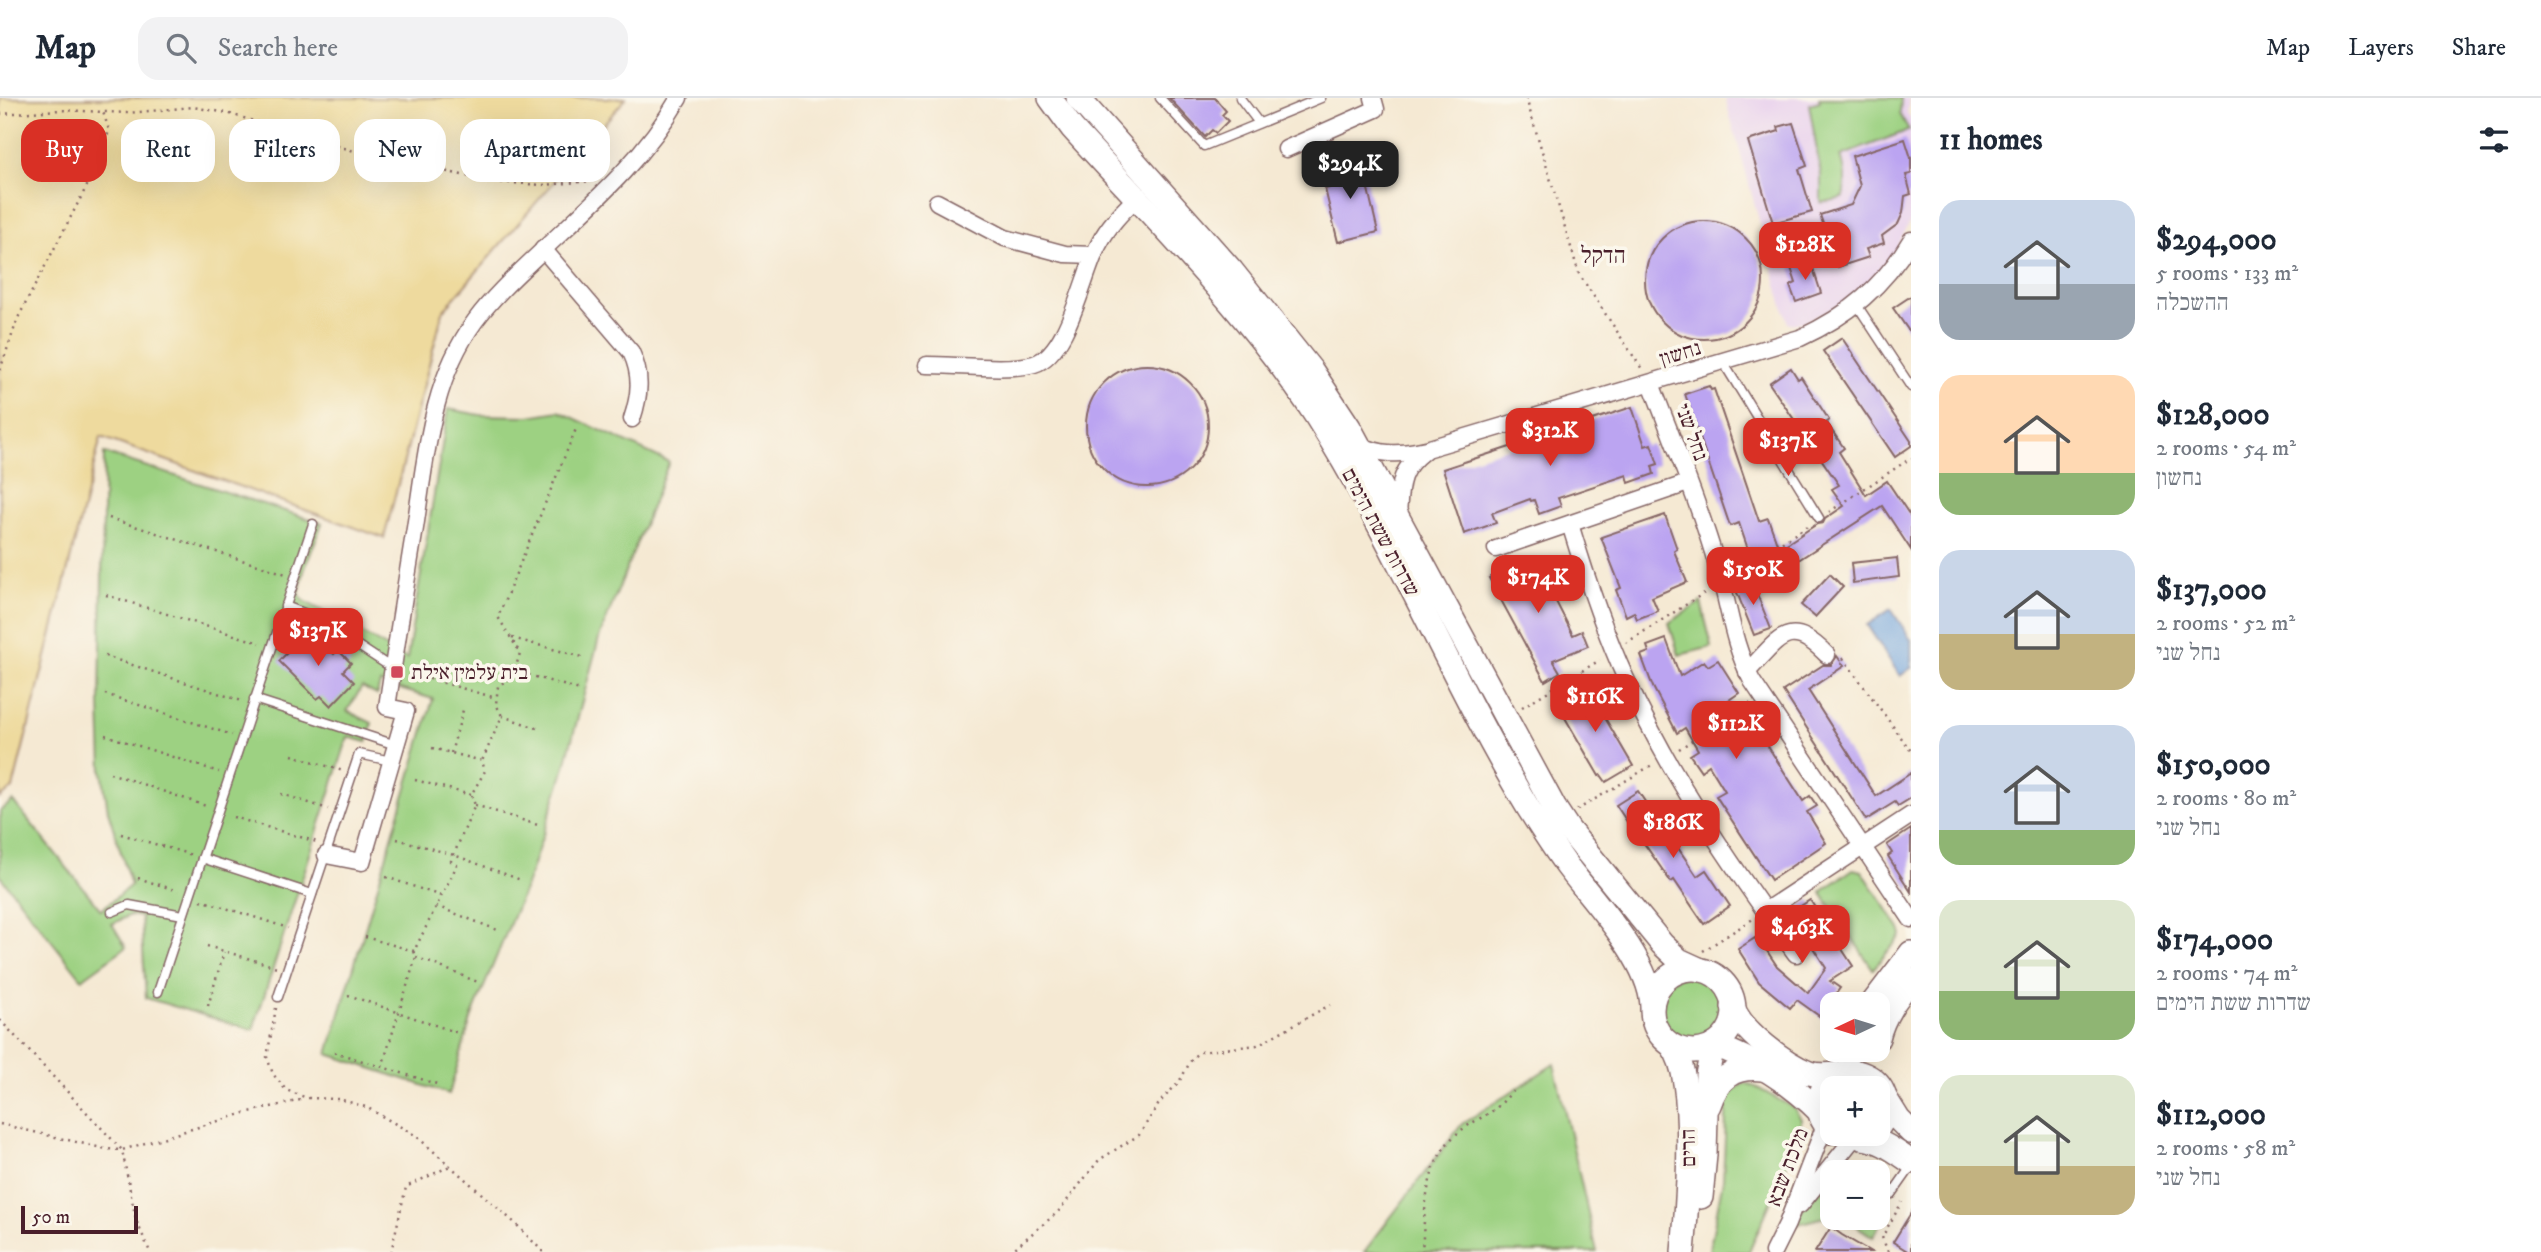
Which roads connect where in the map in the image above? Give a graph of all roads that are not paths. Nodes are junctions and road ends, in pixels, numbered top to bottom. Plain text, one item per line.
1 (679, 98) edge
2 (1050, 98) edge
3 (1078, 98) edge
4 (1160, 98) edge
5 (1240, 98) edge
6 (1321, 98) edge
7 (1373, 98) edge
8 (1259, 123) junction
9 (1286, 149) dead end
10 (1136, 198) junction
11 (937, 202) dead end
12 (1911, 240) edge
13 (543, 250) junction
14 (1094, 255) junction
15 (1857, 305) junction
16 (1723, 362) junction
17 (927, 365) dead end
18 (1651, 383) junction
19 (1911, 387) edge
20 (632, 419) dead end
21 (1357, 444) junction
22 (1426, 449) junction
23 (1688, 483) junction
24 (1398, 518) junction
25 (1819, 518) dead end
26 (313, 524) dead end
27 (1570, 524) junction
28 (1496, 549) dead end
29 (285, 606) junction
30 (1835, 655) road end
31 (393, 668) junction
32 (1747, 672) junction
33 (253, 702) junction
34 (394, 753) junction
35 (1911, 814) edge
36 (1863, 847) junction
37 (327, 850) junction
38 (202, 858) junction
39 (313, 894) junction
40 (1765, 911) junction
41 (112, 912) dead end
42 (183, 915) junction
43 (1911, 919) edge
44 (1911, 953) edge
45 (1796, 954) dead end
46 (1693, 966) junction
47 (1911, 980) edge
48 (158, 992) dead end
49 (1881, 992) edge
50 (278, 998) road end
51 (1652, 1005) junction
52 (1733, 1007) junction
53 (1890, 1008) edge
54 (1714, 1045) junction
55 (1672, 1046) junction
56 (1846, 1062) edge
57 (1762, 1069) junction
58 (1840, 1073) junction
59 (1837, 1076) edge
60 (1867, 1076) edge
61 (1890, 1104) edge
62 (1820, 1109) edge
63 (1707, 1111) junction
64 (1911, 1132) edge
65 (1837, 1146) edge
66 (1837, 1146) edge
67 (1888, 1146) edge
68 (1911, 1165) edge
69 (1890, 1193) edge
70 (1787, 1224) junction
71 (1683, 1252) edge
72 (1693, 1252) edge
73 (1773, 1252) edge

1 - 13 street
2 - 10 main road, שדרות ששת הימים
3 - 21 main road, שדרות ששת הימים
4 - 8 lane
5 - 8 lane
6 - 8 lane
7 - 9 street
10 - 14 street
10 - 51 main road, שדרות ששת הימים
11 - 14 street
12 - 15 street, נחשון
13 - 20 street
13 - 31 street
14 - 17 street
15 - 16 street, נחשון
15 - 19 lane
16 - 18 street, נחשון
16 - 25 lane
18 - 22 street, נחשון
18 - 23 street, נחל שני
21 - 22 street, נחשון
21 - 24 main road, שדרות ששת הימים
22 - 24 street
23 - 27 street
23 - 32 street, נחל שני
24 - 46 main road, שדרות ששת הימים
26 - 29 lane
27 - 28 street
27 - 40 street
29 - 31 lane
29 - 33 lane
30 - 32 street
31 - 34 street
32 - 36 street, נחל שני
33 - 34 lane
33 - 38 lane
34 - 37 lane
34 - 37 street
35 - 36 street
36 - 40 street
36 - 43 street, נחל שני
37 - 39 lane
38 - 39 lane
38 - 42 lane
39 - 50 lane
40 - 45 street
41 - 42 lane
42 - 48 lane
44 - 49 main road
46 - 51 main road
46 - 52 main road
47 - 53 main road
51 - 55 main road
52 - 54 main road
52 - 58 main road
54 - 55 main road
54 - 57 main road
54 - 63 main road, הרים
55 - 71 main road, הרים
56 - 58 main road
57 - 62 main road
57 - 63 main road
58 - 59 main road
58 - 60 main road
61 - 64 main road
63 - 72 main road, הרים
65 - 70 street, מלכת שבא
66 - 70 street, מלכת שבא
67 - 68 main road
68 - 69 lane
70 - 73 street, מלכת שבא

